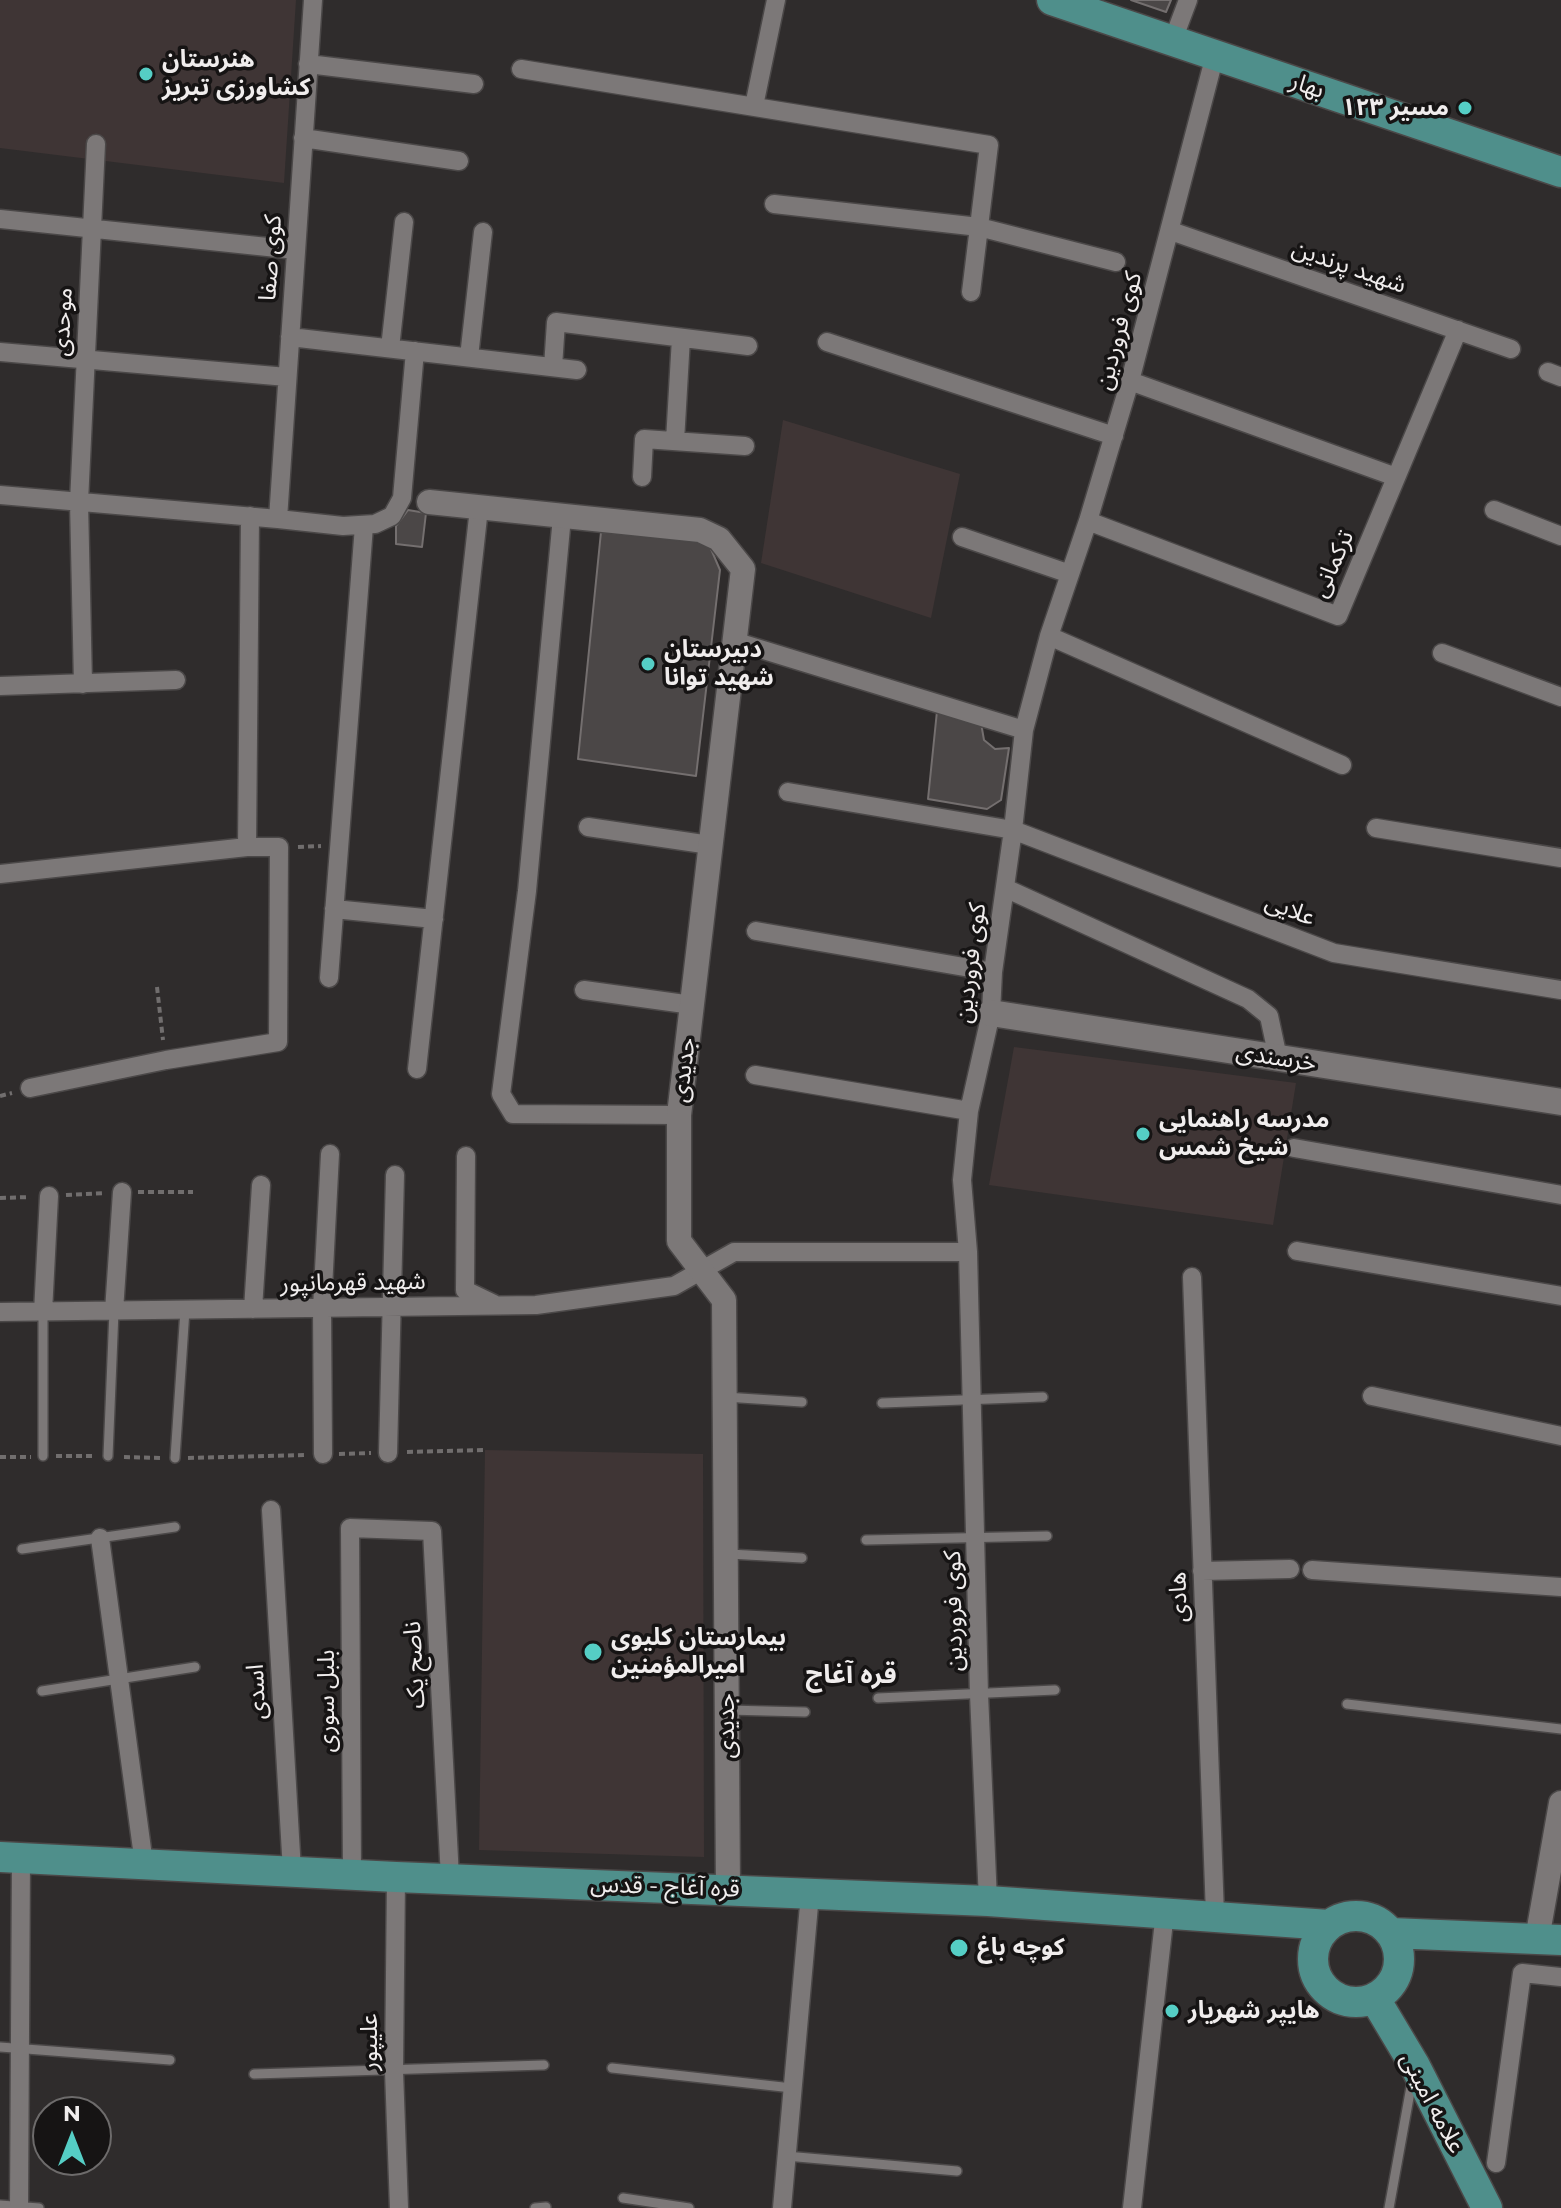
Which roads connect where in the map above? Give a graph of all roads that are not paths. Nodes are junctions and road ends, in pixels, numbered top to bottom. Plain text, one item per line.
1 (313, 0) edge
2 (776, 0) edge
3 (1052, 0) edge
4 (1188, 0) edge
5 (1173, 40) junction
6 (1215, 55) junction
7 (308, 64) junction
8 (521, 69) dead end
9 (474, 84) dead end
10 (754, 106) junction
11 (303, 138) junction
12 (96, 144) dead end
13 (459, 161) dead end
14 (1561, 172) edge
15 (774, 204) dead end
16 (0, 219) edge
17 (404, 222) dead end
18 (979, 227) junction
19 (92, 229) junction
20 (1171, 231) junction
21 (483, 232) dead end
22 (296, 250) junction
23 (1116, 262) dead end
24 (971, 292) dead end
25 (1458, 330) junction
26 (290, 337) junction
27 (681, 338) junction
28 (827, 342) dead end
29 (748, 346) dead end
30 (390, 348) junction
31 (1511, 349) dead end
32 (415, 351) junction
33 (0, 352) edge
34 (469, 357) junction
35 (86, 360) junction
36 (553, 367) junction
37 (577, 370) dead end
38 (287, 377) junction
39 (1130, 381) junction
40 (1114, 436) junction
41 (675, 441) junction
42 (745, 446) dead end
43 (642, 477) dead end
44 (1396, 477) junction
45 (0, 495) edge
46 (402, 498) junction
47 (79, 502) junction
48 (429, 502) joint
49 (479, 508) junction
50 (1494, 510) dead end
51 (250, 516) junction
52 (562, 517) junction
53 (278, 519) junction
54 (1088, 521) junction
55 (364, 526) junction
56 (1561, 536) edge
57 (962, 537) dead end
58 (1070, 574) junction
59 (1049, 636) junction
60 (734, 641) junction
61 (1442, 653) dead end
62 (176, 680) dead end
63 (83, 684) junction
64 (0, 686) edge
65 (1561, 697) edge
66 (1024, 730) junction
67 (1342, 765) dead end
68 (788, 792) dead end
69 (588, 827) dead end
70 (1376, 828) dead end
71 (1013, 830) junction
72 (710, 845) junction
73 (247, 847) junction
74 (1561, 858) edge
75 (0, 874) edge
76 (1005, 888) junction
77 (334, 909) junction
78 (434, 919) junction
79 (756, 931) dead end
80 (993, 972) junction
81 (329, 978) dead end
82 (584, 990) dead end
83 (1561, 990) edge
84 (692, 1005) junction
85 (991, 1013) junction
86 (1278, 1058) junction
87 (417, 1069) dead end
88 (755, 1075) dead end
89 (30, 1088) dead end
90 (1561, 1102) edge
91 (969, 1111) junction
92 (679, 1115) junction
93 (1294, 1148) dead end
94 (330, 1154) dead end
95 (466, 1156) dead end
96 (395, 1175) dead end
97 (261, 1185) dead end
98 (122, 1192) road end
99 (1561, 1195) edge
100 (49, 1196) road end
101 (1297, 1251) dead end
102 (968, 1252) junction
103 (702, 1270) junction
104 (1192, 1277) dead end
105 (1561, 1296) edge
106 (497, 1305) junction
107 (392, 1307) junction
108 (322, 1308) junction
109 (253, 1309) junction
110 (185, 1310) junction
111 (114, 1311) junction
112 (0, 1312) edge
113 (43, 1312) junction
114 (1372, 1396) dead end
115 (725, 1397) junction
116 (1043, 1397) dead end
117 (973, 1400) junction
118 (802, 1402) dead end
119 (882, 1403) dead end
120 (1561, 1436) edge
121 (388, 1453) road end
122 (323, 1454) road end
123 (43, 1456) road end
124 (108, 1456) road end
125 (175, 1458) road end
126 (271, 1510) dead end
127 (175, 1527) dead end
128 (350, 1528) joint
129 (1047, 1536) dead end
130 (100, 1538) junction
131 (976, 1538) junction
132 (866, 1540) dead end
133 (22, 1549) dead end
134 (726, 1554) junction
135 (802, 1558) dead end
136 (1290, 1569) dead end
137 (1312, 1570) dead end
138 (1202, 1571) junction
139 (1561, 1587) edge
140 (195, 1667) dead end
141 (119, 1679) junction
142 (1055, 1690) dead end
143 (42, 1691) dead end
144 (979, 1694) junction
145 (878, 1698) dead end
146 (1347, 1704) dead end
147 (727, 1710) junction
148 (805, 1712) dead end
149 (1561, 1729) edge
150 (1561, 1803) edge
151 (10, 1857) edge
152 (144, 1864) junction
153 (292, 1871) junction
154 (352, 1874) junction
155 (396, 1877) junction
156 (450, 1878) junction
157 (728, 1890) junction
158 (810, 1894) junction
159 (988, 1901) junction
160 (1165, 1912) junction
161 (1215, 1915) junction
162 (1329, 1925) junction
163 (1391, 1933) junction
164 (1549, 1940) edge
165 (1561, 1977) edge
166 (1375, 1999) junction
167 (0, 2047) edge
168 (20, 2048) junction
169 (170, 2060) dead end
170 (544, 2065) dead end
171 (1415, 2066) junction
172 (612, 2068) dead end
173 (394, 2071) junction
174 (254, 2074) dead end
175 (792, 2088) junction
176 (786, 2156) junction
177 (1496, 2163) dead end
178 (957, 2171) dead end
179 (623, 2198) dead end
180 (13, 2207) edge
181 (546, 2207) edge
182 (39, 2208) edge
183 (399, 2208) edge
184 (535, 2208) edge
185 (689, 2208) edge
186 (782, 2208) edge
187 (1132, 2208) edge
188 (1389, 2208) edge
189 (1487, 2208) edge

1 - 7 street, کوی صفا
2 - 10 street
3 - 5 main road, بهار
4 - 5 street
5 - 6 main road, بهار
6 - 14 main road, بهار
6 - 20 street, کوی فروردین
7 - 9 street
7 - 11 street, کوی صفا
8 - 10 street
10 - 18 street
11 - 13 street
11 - 22 street, کوی صفا
12 - 19 street, موحدی
15 - 18 street
16 - 19 street
17 - 30 street
18 - 23 street
18 - 24 street
19 - 22 street
19 - 35 street, موحدی
20 - 25 street, شهید پرندین
20 - 39 street, کوی فروردین
21 - 34 street
22 - 26 street, کوی صفا
25 - 31 street, شهید پرندین
25 - 44 street, ترکمانی
26 - 30 street
26 - 38 street, کوی صفا
27 - 29 street
27 - 36 street
27 - 41 street
28 - 40 street
30 - 32 street
32 - 34 street
32 - 46 street
33 - 35 street
34 - 36 street
35 - 38 street
35 - 47 street, موحدی
36 - 37 street
38 - 53 street, کوی صفا
39 - 40 street, کوی فروردین
39 - 44 street
40 - 54 street, کوی فروردین
41 - 42 street
41 - 43 street
44 - 54 street, ترکمانی
45 - 47 street
46 - 48 street
46 - 55 street
47 - 51 street
47 - 63 street, موحدی
48 - 49 street, جدیدی
49 - 52 street, جدیدی
49 - 78 street
50 - 56 street
51 - 53 street
51 - 73 street
52 - 60 street, جدیدی
52 - 92 street
53 - 55 street
54 - 58 street, کوی فروردین
55 - 77 street
57 - 58 street
58 - 59 street, کوی فروردین
59 - 66 street, کوی فروردین
59 - 67 street
60 - 66 street
60 - 72 street, جدیدی
61 - 65 street
62 - 63 street
63 - 64 street
66 - 71 street, کوی فروردین
68 - 71 street, علایی
69 - 72 street
70 - 74 street
71 - 76 street, کوی فروردین
71 - 83 street, علایی
72 - 84 street, جدیدی
73 - 75 street
73 - 89 street
76 - 80 street, کوی فروردین
76 - 86 street
77 - 78 street
77 - 81 street
78 - 87 street
79 - 80 street
80 - 85 street, کوی فروردین
82 - 84 street
84 - 92 street, جدیدی
85 - 86 main road, خرسندی
85 - 91 street, کوی فروردین
86 - 90 main road, خرسندی
88 - 91 street
91 - 102 street, کوی فروردین
92 - 103 street, جدیدی
93 - 99 street
94 - 108 street
95 - 106 street
96 - 107 street
97 - 109 street
98 - 111 street
100 - 113 street
101 - 105 street
102 - 103 street, شهید قهرمانپور
102 - 117 street, کوی فروردین
103 - 106 street, شهید قهرمانپور
103 - 115 street, جدیدی
104 - 138 street, هادی
106 - 107 street, شهید قهرمانپور
107 - 108 street, شهید قهرمانپور
107 - 121 street
108 - 109 street, شهید قهرمانپور
108 - 122 street
109 - 110 street, شهید قهرمانپور
110 - 111 street, شهید قهرمانپور
110 - 125 lane
111 - 113 street, شهید قهرمانپور
111 - 124 lane
112 - 113 street, شهید قهرمانپور
113 - 123 lane
114 - 120 street
115 - 118 lane
115 - 134 street, جدیدی
116 - 117 lane
117 - 119 lane
117 - 131 street, کوی فروردین
126 - 153 street, اسدی
127 - 130 lane
128 - 154 street, بلبل سوری
128 - 156 street, ناصح یک
129 - 131 lane
130 - 133 lane
130 - 141 street
131 - 132 lane
131 - 144 street, کوی فروردین
134 - 135 lane
134 - 147 street, جدیدی
136 - 138 street
137 - 139 street
138 - 161 street, هادی
140 - 141 lane
141 - 143 lane
141 - 152 street
142 - 144 lane
144 - 145 lane
144 - 159 street, کوی فروردین
146 - 149 lane
147 - 148 lane
147 - 157 street, جدیدی
150 - 164 street
151 - 152 main road, قره آغاج - قدس
151 - 168 street
152 - 153 main road, قره آغاج - قدس
153 - 154 main road, قره آغاج - قدس
154 - 155 main road, قره آغاج - قدس
155 - 156 main road, قره آغاج - قدس
155 - 173 street, علیپور
156 - 157 main road, قره آغاج - قدس
157 - 158 main road, قره آغاج - قدس
158 - 159 main road, قره آغاج - قدس
158 - 175 street
159 - 160 main road, قره آغاج - قدس
160 - 161 main road, قره آغاج - قدس
160 - 187 street
161 - 162 main road, قره آغاج - قدس
162 - 163 main road
162 - 166 main road
163 - 164 main road
163 - 166 main road
165 - 177 street
166 - 171 main road, علامه امینی
167 - 168 lane
168 - 169 lane
168 - 180 street
170 - 173 lane
171 - 188 lane
171 - 189 main road, علامه امینی
172 - 175 lane
173 - 174 lane
173 - 183 street, علیپور
175 - 176 street
176 - 178 lane
176 - 186 street
179 - 185 lane
180 - 182 lane
181 - 184 lane

